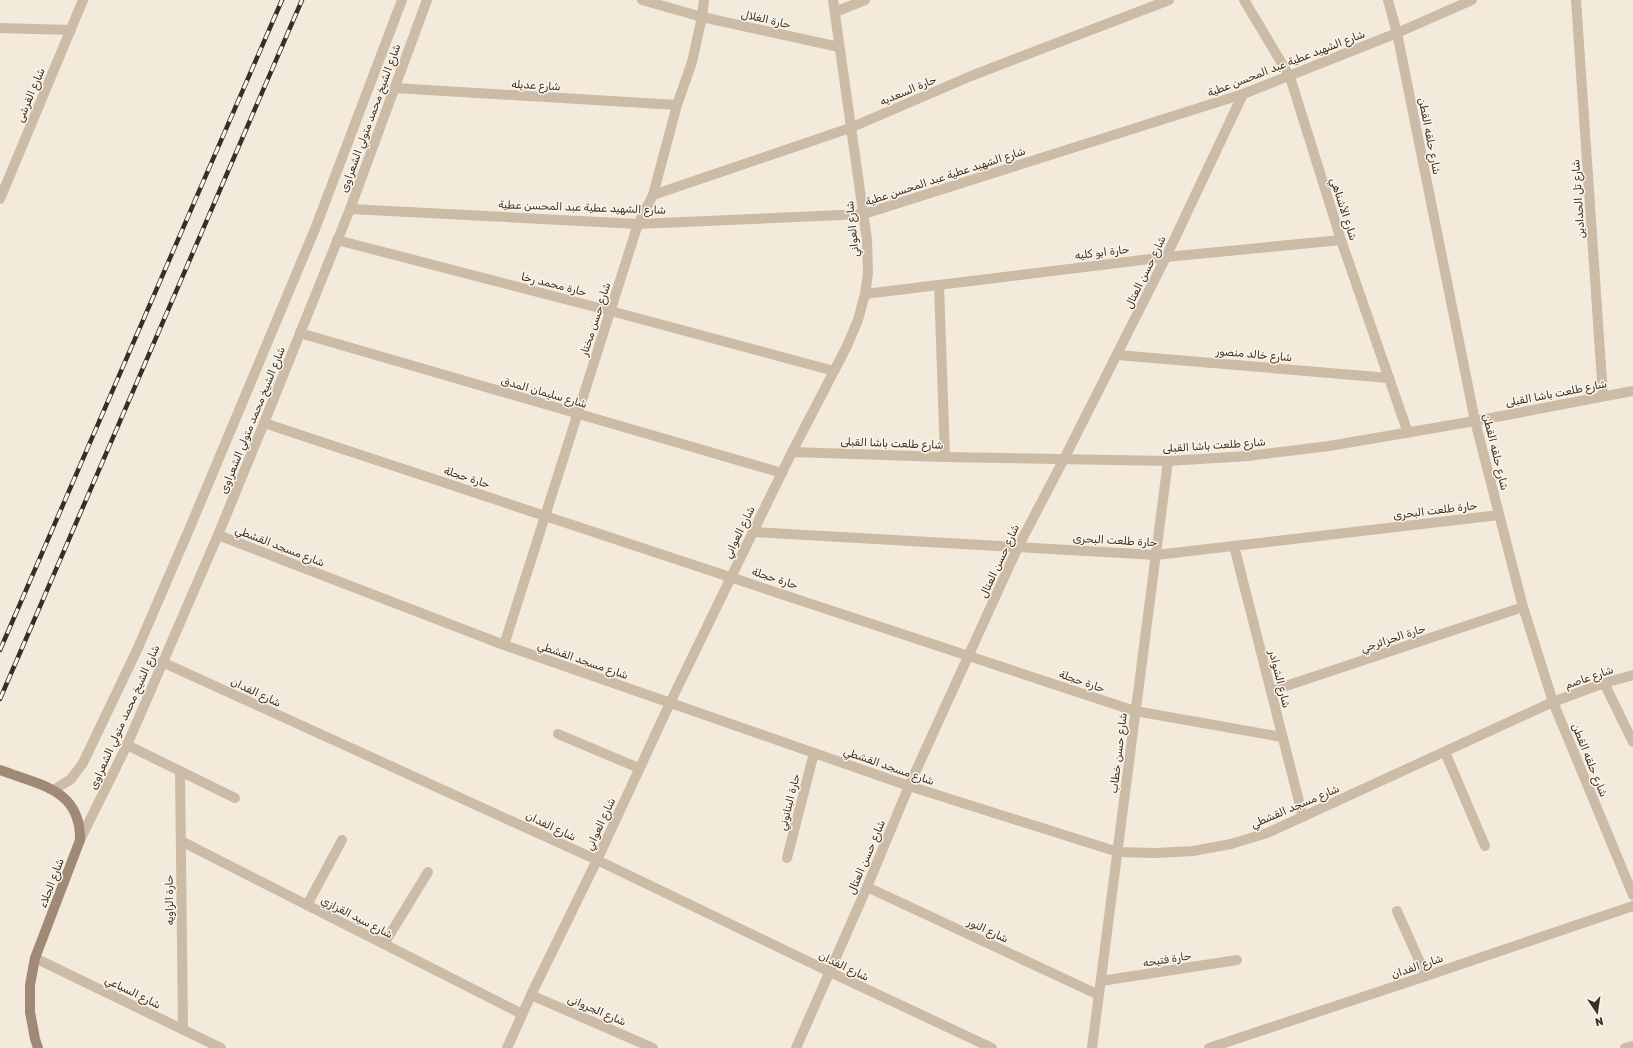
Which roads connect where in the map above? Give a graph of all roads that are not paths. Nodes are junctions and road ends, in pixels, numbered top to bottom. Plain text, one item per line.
1 (82, 0) edge
2 (402, 0) edge
3 (427, 0) edge
4 (642, 0) edge
5 (704, 0) edge
6 (833, 0) edge
7 (865, 0) edge
8 (1169, 0) edge
9 (1244, 0) edge
10 (1388, 0) edge
11 (1472, 0) edge
12 (1576, 0) edge
13 (835, 12) junction
14 (702, 16) junction
15 (0, 28) edge
16 (71, 30) junction
17 (1397, 33) junction
18 (839, 47) junction
19 (1290, 77) junction
20 (394, 88) junction
21 (1243, 94) junction
22 (676, 105) junction
23 (850, 128) junction
24 (4, 179) edge
25 (653, 195) junction
26 (0, 199) edge
27 (350, 209) junction
28 (864, 214) junction
29 (638, 224) junction
30 (337, 240) junction
31 (1341, 240) junction
32 (1166, 256) junction
33 (939, 284) junction
34 (866, 294) junction
35 (611, 311) junction
36 (300, 333) junction
37 (1117, 355) junction
38 (834, 371) junction
39 (1389, 378) junction
40 (1633, 391) edge
41 (1603, 396) junction
42 (578, 414) junction
43 (1475, 421) junction
44 (264, 423) junction
45 (1408, 433) junction
46 (792, 452) junction
47 (945, 458) junction
48 (1064, 459) junction
49 (1168, 461) junction
50 (782, 473) junction
51 (545, 515) junction
52 (1499, 515) junction
53 (753, 532) junction
54 (218, 535) junction
55 (1234, 546) junction
56 (1018, 547) junction
57 (1156, 555) junction
58 (731, 576) junction
59 (1523, 607) junction
60 (504, 645) junction
61 (968, 656) junction
62 (162, 662) junction
63 (1633, 675) edge
64 (1604, 683) junction
65 (1271, 691) junction
66 (1553, 702) junction
67 (670, 703) junction
68 (1135, 711) junction
69 (558, 734) dead end
70 (1282, 737) junction
71 (1633, 742) edge
72 (127, 745) junction
73 (1445, 752) junction
74 (814, 753) junction
75 (640, 768) junction
76 (0, 770) edge
77 (180, 771) junction
78 (909, 786) junction
79 (54, 790) junction
80 (235, 798) dead end
81 (1303, 817) junction
82 (80, 840) junction
83 (342, 840) dead end
84 (181, 841) junction
85 (1485, 846) dead end
86 (1118, 852) junction
87 (787, 858) dead end
88 (596, 860) junction
89 (428, 872) dead end
90 (867, 887) junction
91 (1633, 895) edge
92 (307, 905) junction
93 (1633, 906) edge
94 (1397, 911) dead end
95 (384, 944) junction
96 (35, 958) junction
97 (1237, 960) dead end
98 (830, 972) junction
99 (1426, 976) junction
100 (1101, 981) junction
101 (531, 995) junction
102 (1099, 995) junction
103 (522, 1014) junction
104 (183, 1030) junction
105 (1633, 1046) edge
106 (647, 1047) edge
107 (38, 1048) edge
108 (221, 1048) edge
109 (507, 1048) edge
110 (796, 1048) edge
111 (992, 1048) edge
112 (1092, 1048) edge
113 (1209, 1048) edge
114 (1625, 1048) edge

1 - 16 street, شارع القرشى
2 - 79 street, شارع الشيخ محمد متولي الشعراوى
3 - 20 street, شارع الشيخ محمد متولي الشعراوى
4 - 14 street, حارة الغلال
5 - 14 street, شارع حسن مختار
6 - 13 street, شارع العواني
7 - 13 street
8 - 23 street, حارة السعديه
9 - 19 street, شارع الأشناهي
10 - 17 street, شارع حلقه القطن
11 - 17 street, شارع الشهيد عطية عبد المحسن عطية
12 - 41 street, شارع تل الحدادين
13 - 18 street, شارع العواني
14 - 18 street, حارة الغلال
14 - 22 street, شارع حسن مختار
15 - 16 street
16 - 24 street, شارع القرشى
17 - 19 street, شارع الشهيد عطية عبد المحسن عطية
17 - 43 street, شارع حلقه القطن
18 - 23 street, شارع العواني
19 - 21 street, شارع الشهيد عطية عبد المحسن عطية
19 - 31 street, شارع الأشناهي
20 - 22 street, شارع عديله
20 - 27 street, شارع الشيخ محمد متولي الشعراوى
21 - 28 street, شارع الشهيد عطية عبد المحسن عطية
21 - 32 street, شارع حسن العتال
22 - 25 street, شارع حسن مختار
23 - 25 street, حارة السعديه
23 - 28 street, شارع العواني
24 - 26 street, شارع القرشى
25 - 29 street, شارع حسن مختار
27 - 29 street, شارع الشهيد عطية عبد المحسن عطية
27 - 30 street, شارع الشيخ محمد متولي الشعراوى
28 - 29 street, شارع الشهيد عطية عبد المحسن عطية
28 - 34 street, شارع العواني
29 - 35 street, شارع حسن مختار
30 - 35 street, حارة محمد رخا
30 - 36 street, شارع الشيخ محمد متولي الشعراوى
31 - 32 street, حارة ابو كليه
31 - 39 street, شارع الأشناهي
32 - 33 street, حارة ابو كليه
32 - 37 street, شارع حسن العتال
33 - 34 street, حارة ابو كليه
33 - 47 street
34 - 38 street, شارع العواني
35 - 38 street, حارة محمد رخا
35 - 42 street, شارع حسن مختار
36 - 42 street, شارع سليمان المدق
36 - 44 street, شارع الشيخ محمد متولي الشعراوى
37 - 39 street, شارع خالد منصور
37 - 48 street, شارع حسن العتال
38 - 46 street, شارع العواني
39 - 45 street, شارع الأشناهي
40 - 41 street, شارع طلعت باشا القبلى
41 - 43 street, شارع طلعت باشا القبلى
42 - 50 street, شارع سليمان المدق
42 - 51 street, شارع حسن مختار
43 - 45 street, شارع طلعت باشا القبلى
43 - 52 street, شارع حلقه القطن
44 - 51 street, حارة حجلة
44 - 54 street, شارع الشيخ محمد متولي الشعراوى
45 - 49 street, شارع طلعت باشا القبلى
46 - 47 street, شارع طلعت باشا القبلى
46 - 50 street, شارع العواني
47 - 48 street, شارع طلعت باشا القبلى
48 - 49 street, شارع طلعت باشا القبلى
48 - 56 street, شارع حسن العتال
49 - 57 street, شارع حسن خطاب
50 - 53 street, شارع العواني
51 - 58 street, حارة حجلة
51 - 60 street, شارع حسن مختار
52 - 55 street, حارة طلعت البحرى
52 - 59 street, شارع حلقه القطن
53 - 56 street, حارة طلعت البحرى
53 - 58 street, شارع العواني
54 - 60 street, شارع مسجد القشطي
54 - 62 street, شارع الشيخ محمد متولي الشعراوى
55 - 57 street, حارة طلعت البحرى
55 - 65 street, شارع الشوادر
56 - 57 street, حارة طلعت البحرى
56 - 61 street, شارع حسن العتال
57 - 68 street, شارع حسن خطاب
58 - 61 street, حارة حجلة
58 - 67 street, شارع العواني
59 - 65 street, حارة الجزائرجي
59 - 66 street, شارع حلقه القطن
60 - 67 street, شارع مسجد القشطي
61 - 68 street, حارة حجلة
61 - 78 street, شارع حسن العتال
62 - 72 street, شارع الشيخ محمد متولي الشعراوى
62 - 88 street, شارع الفدان
63 - 64 street, شارع عاصم
64 - 66 street, شارع عاصم
64 - 71 street
65 - 70 street, شارع الشوادر
66 - 73 street, شارع مسجد القشطي
66 - 91 street, شارع حلقه القطن
67 - 74 street, شارع مسجد القشطي
67 - 75 street, شارع العواني
68 - 70 street, حارة حجلة
68 - 86 street, شارع حسن خطاب
69 - 75 street
70 - 81 street, شارع الشوادر
72 - 77 street
72 - 82 street, شارع الشيخ محمد متولي الشعراوى
73 - 81 street, شارع مسجد القشطي
73 - 85 street
74 - 78 street, شارع مسجد القشطي
74 - 87 street, حارة البتانوني
75 - 88 street, شارع العواني
76 - 79 main road, شارع الجلاء
77 - 80 street
77 - 84 street, حارة الزاويه
78 - 86 street, شارع مسجد القشطي
78 - 90 street, شارع حسن العتال
79 - 82 main road, شارع الجلاء
81 - 86 street, شارع مسجد القشطي
82 - 96 main road, شارع الجلاء
83 - 92 street
84 - 92 street, شارع سيد القزازي
84 - 104 street, حارة الزاويه
86 - 100 street, شارع حسن خطاب
88 - 98 street, شارع الفدان
88 - 101 street, شارع العواني
89 - 95 street
90 - 98 street, شارع حسن العتال
90 - 102 street, شارع النور
92 - 95 street, شارع سيد القزازي
93 - 99 street, شارع الفدان
94 - 99 street
95 - 103 street, شارع سيد القزازي
96 - 104 street, شارع السباعي
96 - 107 main road, شارع الجلاء
97 - 100 street, حارة فتيحه
98 - 110 street, شارع حسن العتال
98 - 111 street, شارع الفدان
99 - 113 street, شارع الفدان
100 - 102 street, شارع حسن خطاب
101 - 103 street, شارع العواني
101 - 106 street, شارع الجروانى
102 - 112 street, شارع حسن خطاب
103 - 109 street, شارع العواني
104 - 108 street, شارع السباعي
105 - 114 street

